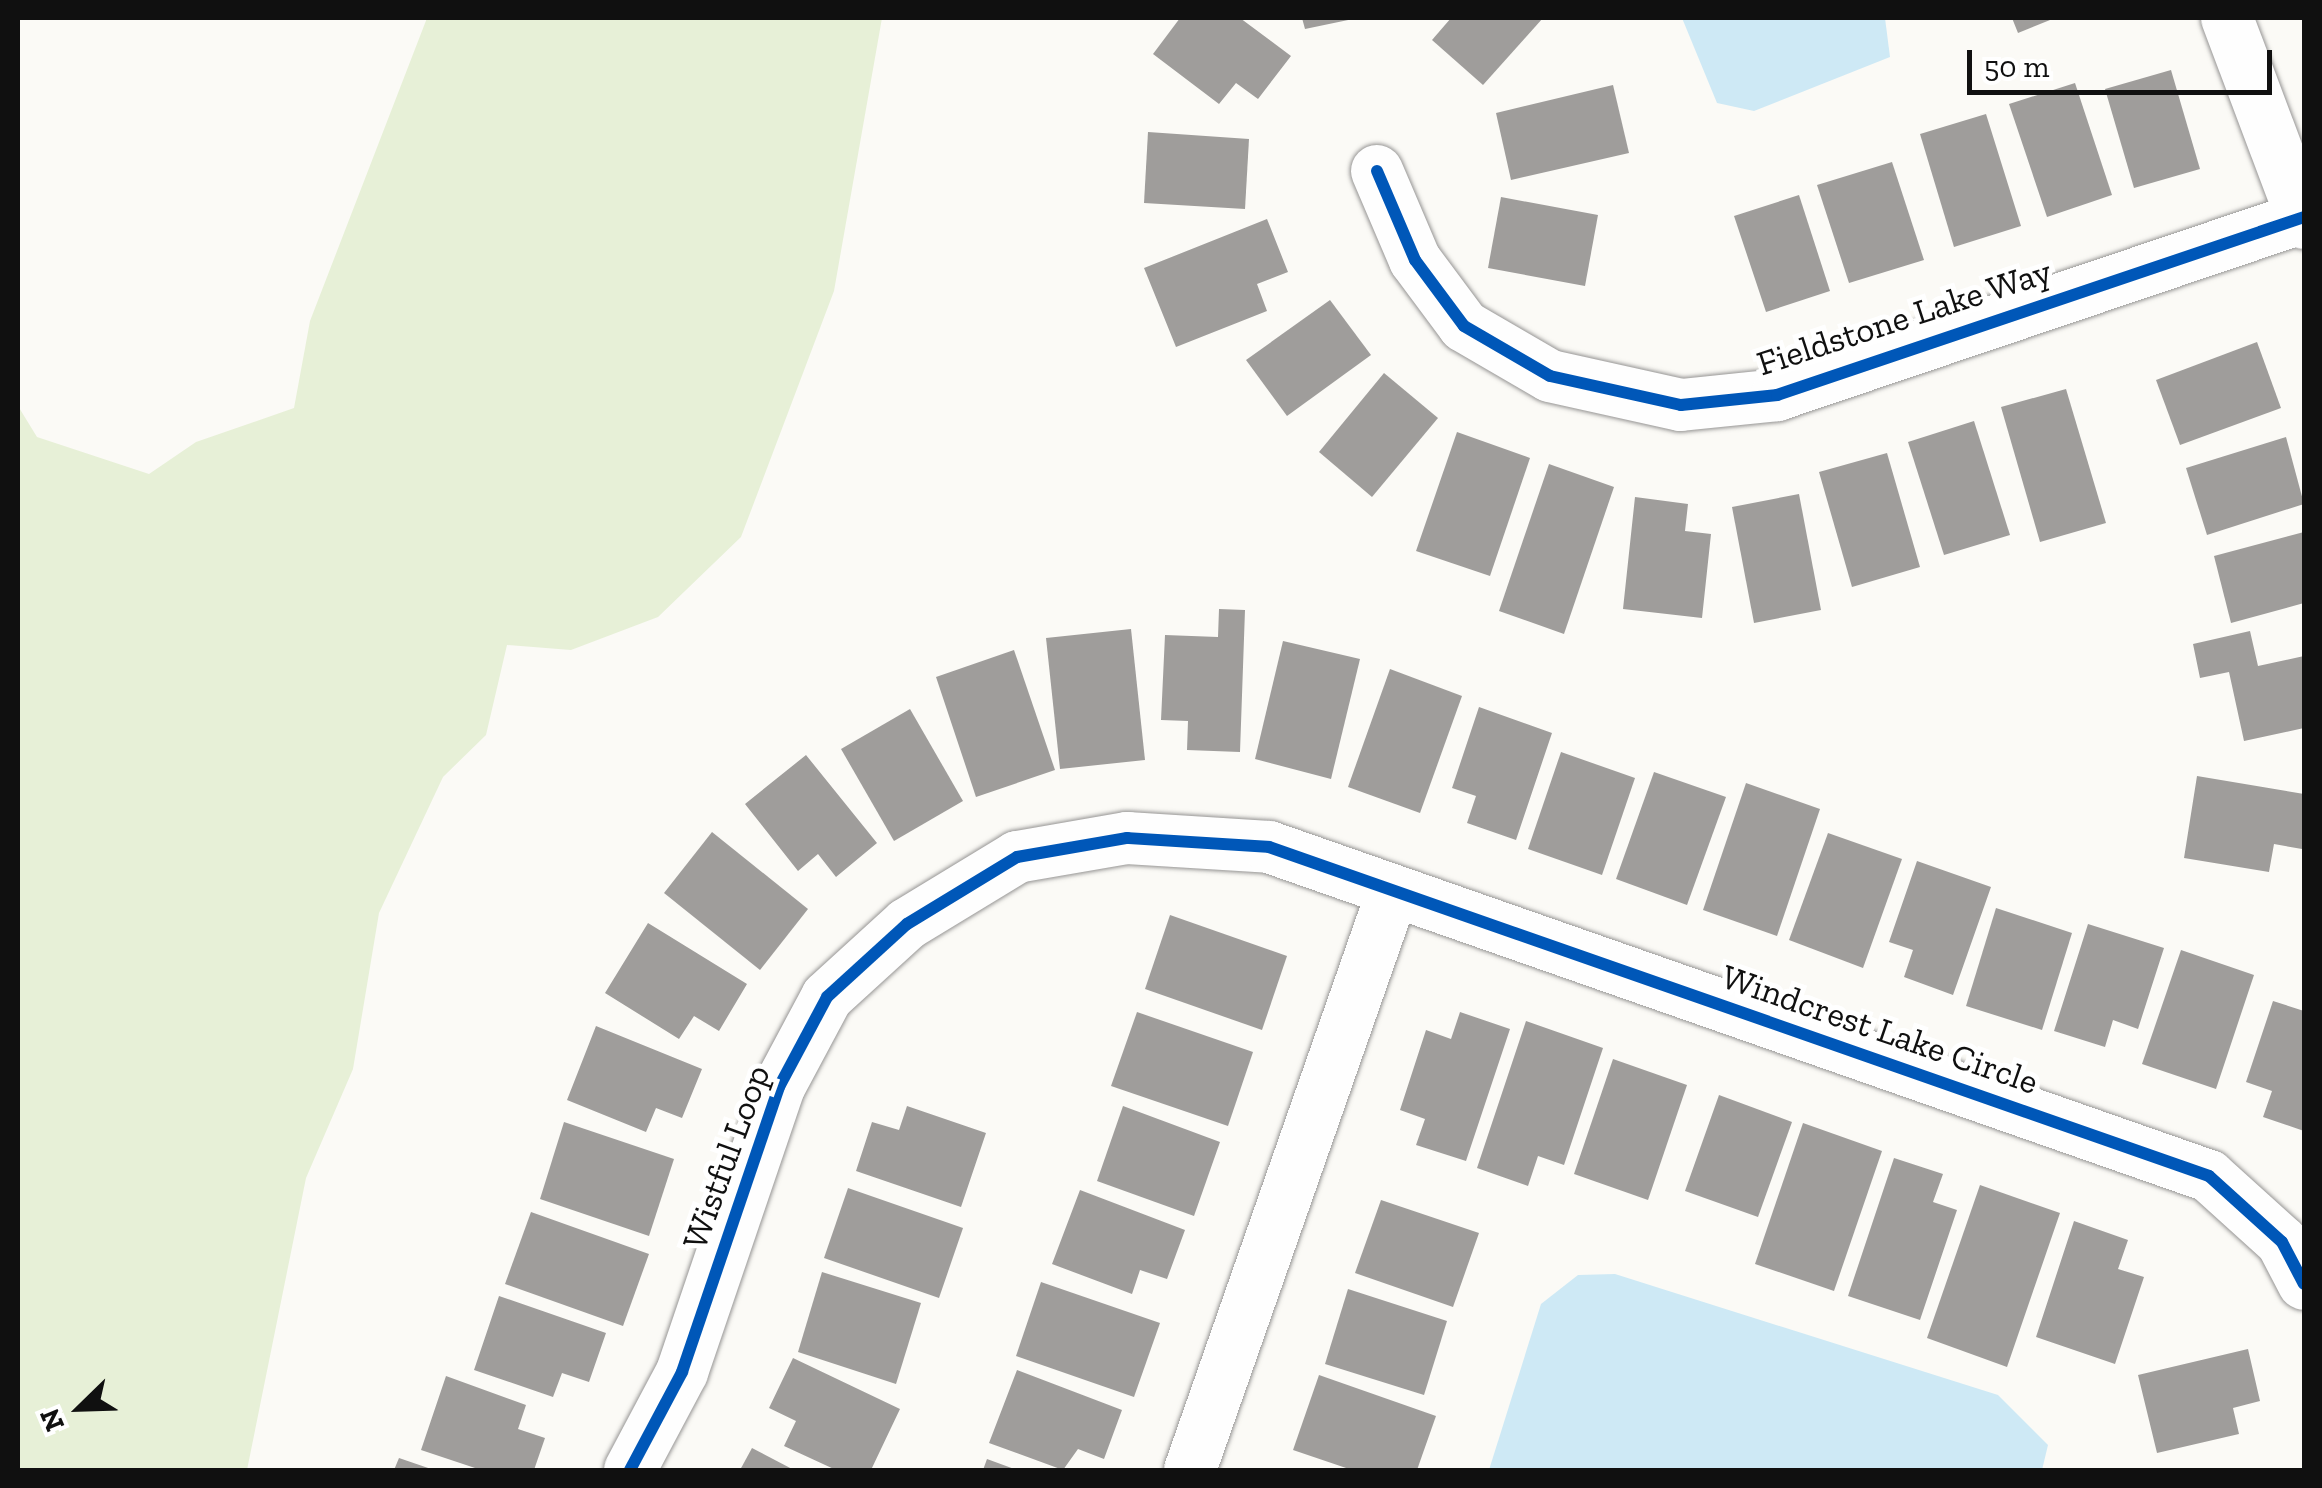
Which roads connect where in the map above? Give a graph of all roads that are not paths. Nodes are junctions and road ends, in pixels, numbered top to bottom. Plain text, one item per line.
1 (2227, 18) edge
2 (1377, 171) dead end
3 (2304, 219) edge
4 (1393, 890) junction
5 (2304, 1284) edge
6 (630, 1470) edge
7 (1190, 1470) edge

1 - 3 street
2 - 3 street, Fieldstone Lake Way
4 - 5 street, Windcrest Lake Circle
4 - 6 street, Wistful Loop
4 - 7 street

